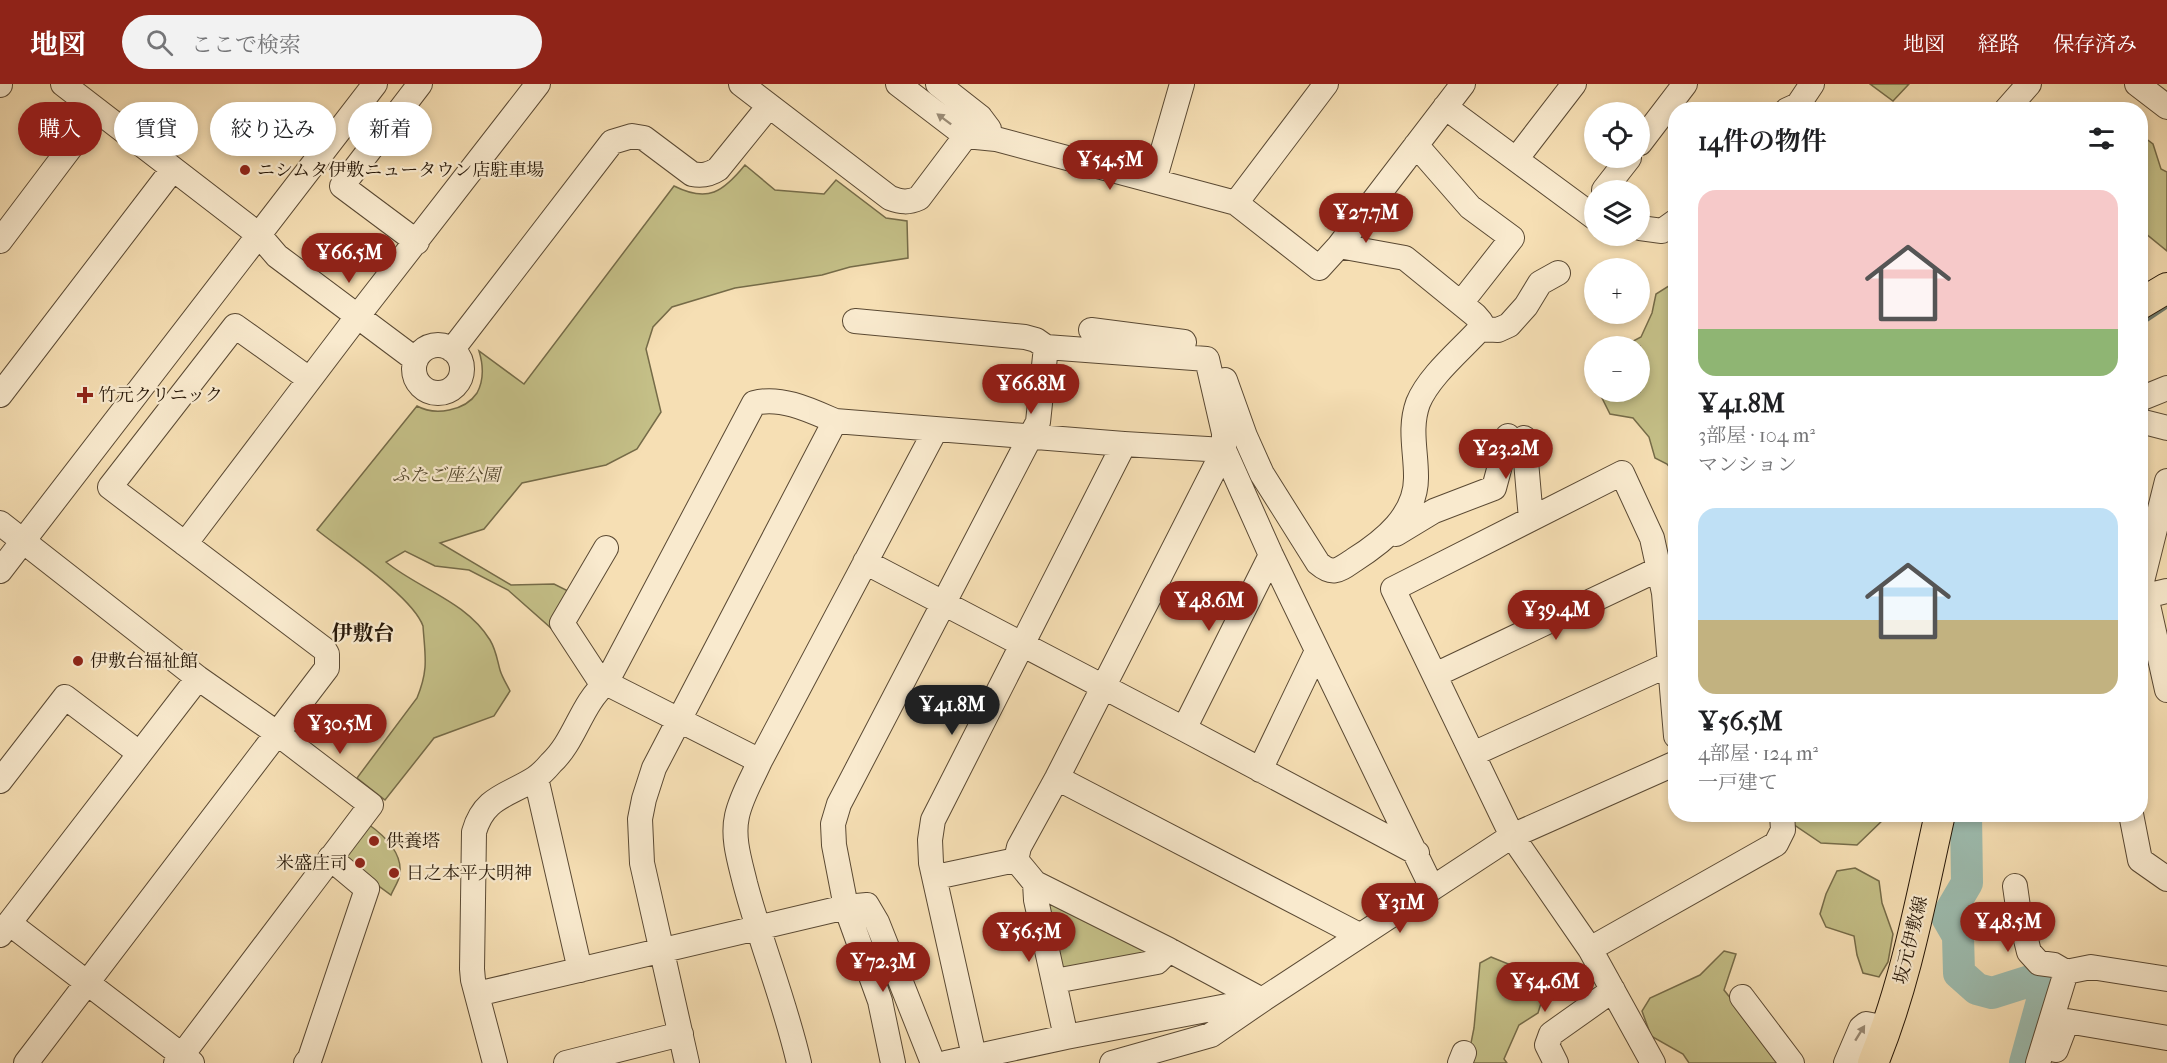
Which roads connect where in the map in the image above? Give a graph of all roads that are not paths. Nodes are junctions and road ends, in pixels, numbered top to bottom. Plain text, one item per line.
1 (63, 84) edge
2 (375, 84) edge
3 (420, 84) edge
4 (538, 84) edge
5 (741, 84) edge
6 (898, 84) edge
7 (938, 84) edge
8 (1182, 84) edge
9 (1326, 84) edge
10 (1463, 84) edge
11 (1575, 84) edge
12 (1684, 84) edge
13 (1812, 84) edge
14 (2029, 84) edge
15 (2137, 84) edge
16 (86, 102) edge
17 (1671, 102) edge
18 (1800, 102) edge
19 (2013, 102) edge
20 (1668, 105) edge
21 (769, 106) junction
22 (1445, 106) junction
23 (2167, 108) edge
24 (102, 114) edge
25 (973, 127) junction
26 (1650, 130) edge
27 (1416, 145) junction
28 (64, 156) edge
29 (1517, 158) junction
30 (1621, 168) edge
31 (173, 169) junction
32 (1612, 180) edge
33 (1154, 181) junction
34 (1236, 202) junction
35 (1584, 205) edge
36 (1668, 226) edge
37 (1650, 229) edge
38 (259, 235) junction
39 (0, 241) edge
40 (417, 242) junction
41 (1339, 246) junction
42 (1558, 273) dead end
43 (2167, 288) edge
44 (2148, 299) edge
45 (1461, 303) junction
46 (361, 311) junction
47 (855, 321) dead end
48 (1480, 329) junction
49 (1091, 330) dead end
50 (1046, 347) junction
51 (452, 350) junction
52 (420, 354) junction
53 (1211, 357) junction
54 (309, 379) junction
55 (2167, 388) edge
56 (0, 395) edge
57 (2148, 396) edge
58 (835, 421) junction
59 (2148, 422) edge
60 (2167, 428) edge
61 (936, 429) junction
62 (1031, 436) junction
63 (1124, 444) junction
64 (1224, 450) junction
65 (2167, 481) edge
66 (1531, 519) junction
67 (0, 523) edge
68 (23, 540) junction
69 (1381, 543) junction
70 (185, 544) junction
71 (606, 548) dead end
72 (1270, 555) junction
73 (2148, 557) edge
74 (865, 562) junction
75 (1659, 569) junction
76 (0, 571) edge
77 (2156, 593) edge
78 (942, 603) junction
79 (1668, 640) edge
80 (1022, 645) junction
81 (1317, 651) junction
82 (1668, 665) edge
83 (1435, 675) junction
84 (198, 678) junction
85 (606, 683) junction
86 (1103, 687) junction
87 (2167, 690) edge
88 (679, 719) junction
89 (1184, 729) junction
90 (278, 734) junction
91 (139, 753) junction
92 (1473, 754) junction
93 (760, 761) junction
94 (1668, 767) edge
95 (1260, 770) junction
96 (536, 778) junction
97 (1057, 778) junction
98 (0, 781) edge
99 (1782, 822) edge
100 (1939, 822) edge
101 (2133, 822) edge
102 (1512, 836) junction
103 (1417, 853) junction
104 (330, 858) junction
105 (1016, 860) junction
106 (936, 877) junction
107 (2167, 879) edge
108 (1035, 883) junction
109 (2015, 886) dead end
110 (1432, 888) junction
111 (846, 907) junction
112 (5, 929) edge
113 (757, 929) junction
114 (1359, 936) junction
115 (1590, 949) junction
116 (1169, 950) junction
117 (662, 951) junction
118 (580, 970) junction
119 (2066, 972) junction
120 (2167, 979) edge
121 (1055, 981) junction
122 (88, 983) junction
123 (1613, 990) junction
124 (477, 994) junction
125 (1742, 998) dead end
126 (1262, 999) junction
127 (1887, 1028) junction
128 (681, 1034) junction
129 (1066, 1037) junction
130 (2167, 1038) edge
131 (974, 1056) junction
132 (2048, 1059) edge
133 (183, 1060) edge
134 (26, 1063) edge
135 (306, 1063) edge
136 (495, 1063) edge
137 (566, 1063) edge
138 (687, 1063) edge
139 (799, 1063) edge
140 (893, 1063) edge
141 (933, 1063) edge
142 (946, 1063) edge
143 (1112, 1063) edge
144 (1556, 1063) edge
145 (1653, 1063) edge
146 (1792, 1063) edge
147 (1846, 1063) edge
148 (1873, 1063) edge

1 - 16 street
2 - 38 street
3 - 40 street
4 - 40 street
5 - 21 street
25 -> 6 street
7 - 25 street
8 - 33 street
9 - 34 street
10 - 22 street
11 - 29 street
12 - 17 street
13 - 18 street
14 - 19 street
15 - 23 street
20 - 26 street
21 - 25 street
21 - 51 street
22 - 27 street
22 - 29 street
24 - 31 street
25 - 33 street
27 - 41 street
27 - 45 street
28 - 39 street
29 - 35 street
30 - 32 street
31 - 38 street
31 - 56 street
33 - 34 street
34 - 41 street
36 - 37 street
38 - 46 street
38 - 68 street
40 - 46 street
41 - 45 street
42 - 48 street
43 - 44 main road
45 - 48 street
46 - 52 street
46 - 54 street
47 - 50 street
48 - 69 street
49 - 53 street
50 - 53 street
50 - 62 street
51 - 52 street
51 - 52 street
53 - 64 street
53 - 69 street
54 - 70 street
54 - 70 street
55 - 57 street
58 - 61 street
58 - 85 street
58 - 88 street
59 - 60 street
61 - 62 street
61 - 74 street
62 - 63 street
62 - 78 street
63 - 64 street
63 - 80 street
64 - 72 street
64 - 86 street
65 - 73 street
66 - 69 street
66 - 75 street
66 - 83 street
67 - 68 street
68 - 76 street
68 - 84 street
70 - 90 street
71 - 85 street
72 - 81 street
72 - 89 street
74 - 78 street
74 - 93 street
75 - 79 street
75 - 83 street
77 - 87 street
78 - 80 street
78 - 111 street
80 - 86 street
80 - 106 street
81 - 95 street
81 - 103 street
82 - 92 street
83 - 92 street
84 - 90 street
84 - 91 street
85 - 88 street
85 - 96 street
86 - 89 street
86 - 97 street
88 - 93 street
88 - 117 street
89 - 95 street
90 - 104 street
90 - 122 street
91 - 98 street
91 - 112 street
92 - 102 street
93 - 113 street
94 - 102 street
95 - 103 street
96 - 118 street
96 - 124 street
97 - 105 street
97 - 114 street
99 - 115 street
100 - 127 main road, 坂元伊敷線
101 - 107 street
102 - 110 street
102 - 115 street
103 - 110 street
104 - 133 street
104 - 135 street
105 - 106 street
105 - 108 street
106 - 131 street
108 - 116 street
108 - 121 street
109 - 119 street
110 - 114 street
111 - 113 street
111 - 140 street
111 - 141 street
112 - 122 street
113 - 117 street
113 - 139 street
114 - 126 street
115 - 123 street
116 - 121 street
116 - 126 street
117 - 118 street
117 - 128 street
118 - 124 street
119 - 120 street
119 - 132 street
121 - 129 street
122 - 133 street
122 - 134 street
123 - 144 street
123 - 145 street
124 - 136 street
125 - 146 street
126 - 129 street
126 - 143 street
147 -> 127 street
127 - 148 main road, 坂元伊敷線
128 - 137 street
128 - 138 street
129 - 131 street
130 - 132 street
131 - 142 street

